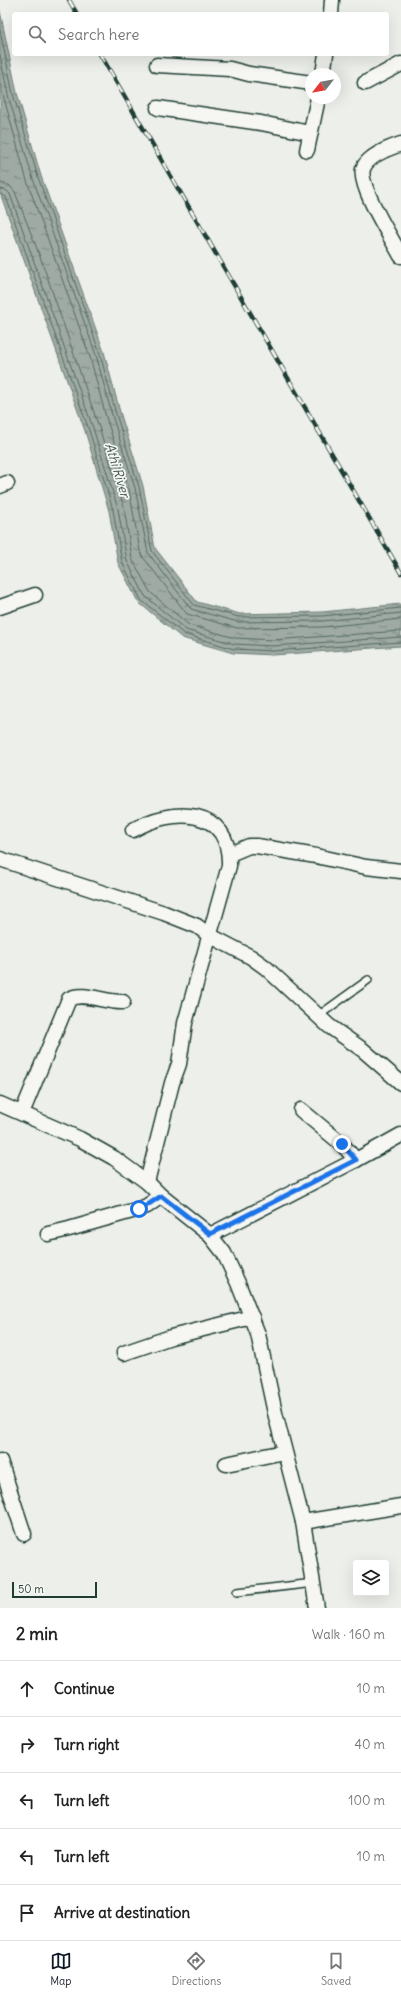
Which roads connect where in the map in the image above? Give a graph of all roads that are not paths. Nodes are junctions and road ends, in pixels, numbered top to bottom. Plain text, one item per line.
1 (332, 0) edge
2 (331, 12) edge
3 (326, 56) edge
4 (401, 64) edge
5 (157, 65) dead end
6 (324, 68) edge
7 (305, 82) edge
8 (365, 83) dead end
9 (317, 104) edge
10 (158, 108) dead end
11 (310, 132) junction
12 (401, 144) edge
13 (307, 150) dead end
14 (401, 256) edge
15 (35, 595) dead end
16 (0, 607) edge
17 (133, 830) dead end
18 (230, 854) junction
19 (0, 859) edge
20 (401, 871) edge
21 (209, 935) junction
22 (368, 980) dead end
23 (123, 1002) dead end
24 (318, 1016) junction
25 (401, 1083) edge
26 (0, 1104) edge
27 (301, 1110) dead end
28 (22, 1113) junction
29 (401, 1135) edge
30 (356, 1160) junction
31 (147, 1182) junction
32 (161, 1196) junction
33 (48, 1234) dead end
34 (210, 1234) junction
35 (252, 1317) junction
36 (124, 1353) dead end
37 (284, 1452) junction
38 (0, 1461) edge
39 (226, 1464) dead end
40 (401, 1506) edge
41 (303, 1522) junction
42 (24, 1534) dead end
43 (314, 1583) junction
44 (237, 1592) dead end
45 (318, 1608) edge

1 - 2 street
3 - 6 street
4 - 8 street
5 - 7 street
9 - 11 street
10 - 11 street
11 - 13 street
12 - 14 street
15 - 16 street
17 - 18 street
18 - 20 street
18 - 21 street
19 - 21 street
21 - 24 street
21 - 31 street
22 - 24 lane
23 - 28 street
24 - 25 street
26 - 28 street
27 - 30 street
28 - 31 street
29 - 30 street
30 - 34 street
31 - 32 street
32 - 33 street
32 - 34 street
34 - 35 street
35 - 36 street
35 - 37 street
37 - 39 street
37 - 41 street
38 - 42 street
40 - 41 street
41 - 43 street
43 - 44 lane
43 - 45 street

